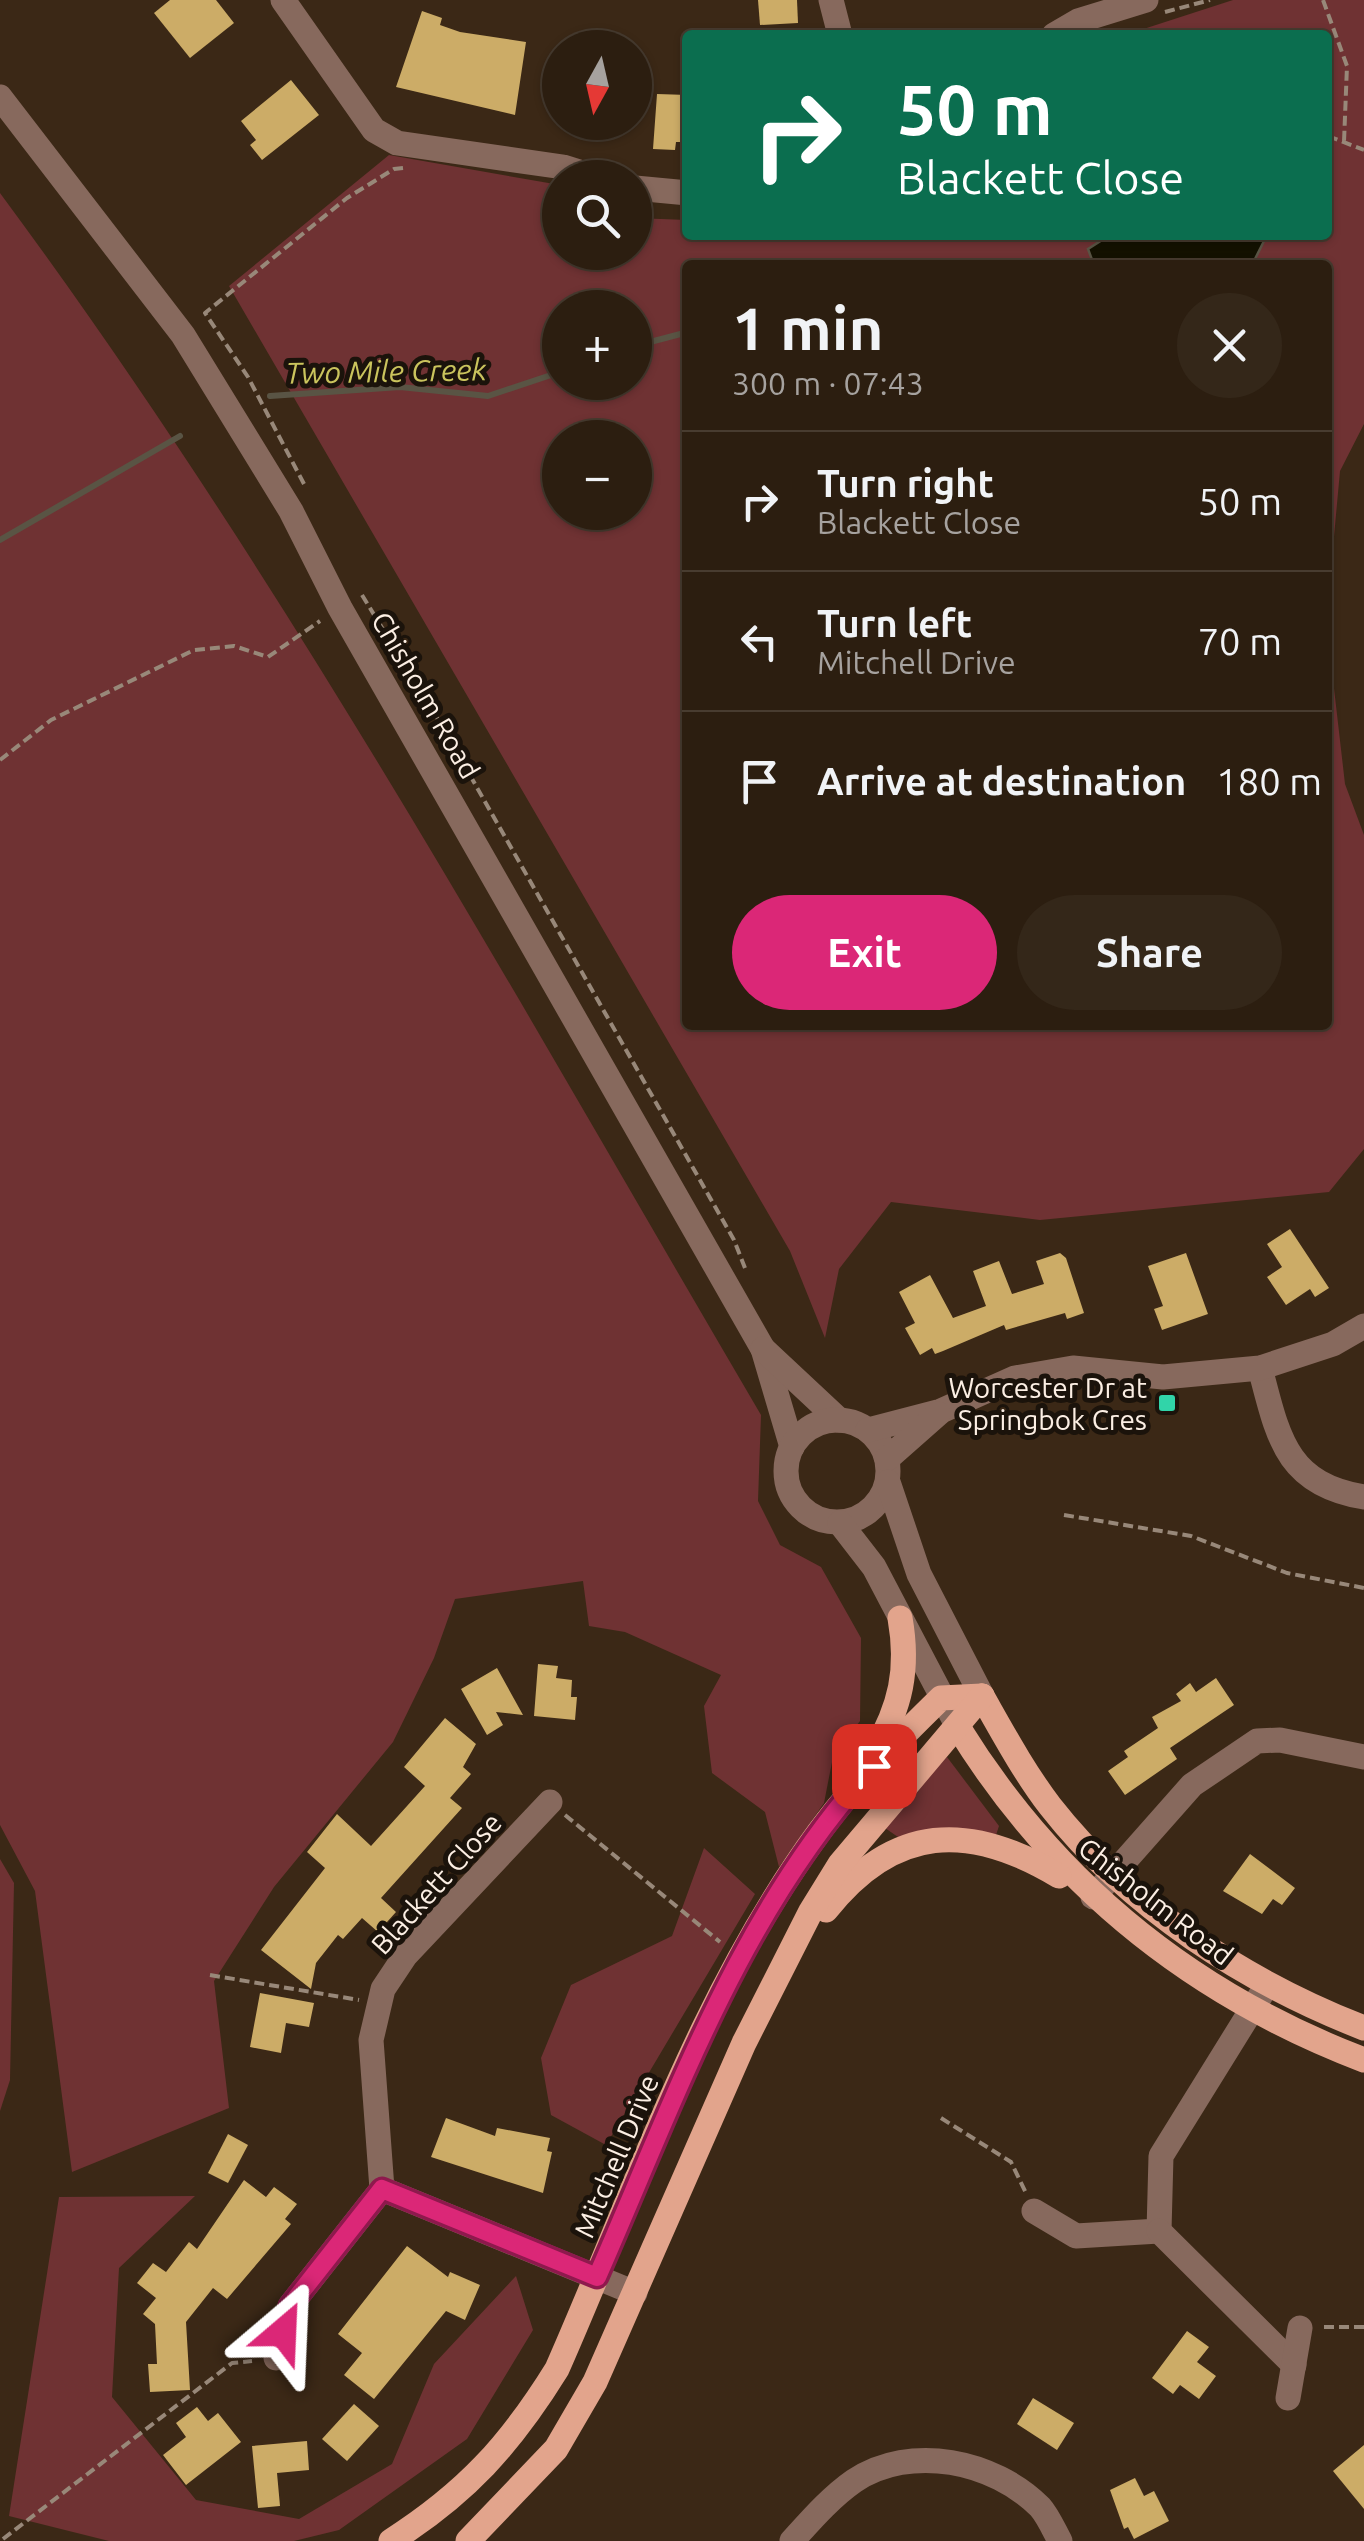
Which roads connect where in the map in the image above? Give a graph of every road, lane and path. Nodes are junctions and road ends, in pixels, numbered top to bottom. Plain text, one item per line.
1 (283, 0) edge
2 (831, 0) edge
3 (1146, 0) edge
4 (1323, 0) edge
5 (839, 30) edge
6 (1063, 30) edge
7 (0, 96) edge
8 (1332, 138) edge
9 (1344, 142) junction
10 (1364, 150) edge
11 (542, 164) edge
12 (412, 168) dead end
13 (652, 190) edge
14 (682, 192) edge
15 (308, 491) dead end
16 (355, 583) dead end
17 (362, 595) junction
18 (353, 600) dead end
19 (328, 615) dead end
20 (0, 760) edge
21 (751, 1283) dead end
22 (1364, 1326) edge
23 (763, 1349) junction
24 (1260, 1368) junction
25 (942, 1411) junction
26 (839, 1420) junction
27 (868, 1430) junction
28 (792, 1446) junction
29 (888, 1470) junction
30 (1364, 1498) edge
31 (1064, 1515) dead end
32 (840, 1523) junction
33 (1364, 1588) edge
34 (900, 1618) junction
35 (982, 1696) junction
36 (942, 1698) junction
37 (958, 1727) junction
38 (1364, 1757) edge
39 (852, 1790) junction
40 (550, 1802) joint
41 (1114, 1873) junction
42 (1093, 1897) junction
43 (720, 1942) dead end
44 (780, 1968) junction
45 (210, 1975) dead end
46 (1268, 1985) junction
47 (378, 2003) junction
48 (1255, 2012) junction
49 (1364, 2028) edge
50 (1364, 2060) edge
51 (941, 2118) dead end
52 (382, 2189) junction
53 (1034, 2210) joint
54 (1159, 2231) junction
55 (597, 2277) junction
56 (635, 2293) junction
57 (1364, 2326) edge
58 (1300, 2328) joint
59 (276, 2358) joint
60 (1294, 2365) junction
61 (1288, 2398) dead end
62 (3, 2540) edge
63 (391, 2541) edge
64 (468, 2541) edge
65 (792, 2541) edge
66 (1060, 2541) edge

1 - 11 street
2 - 5 street
3 - 6 street
4 - 9 path
7 - 23 street, Chisholm Road
8 - 9 path
9 - 10 path
12 - 15 path
13 - 14 street
16 - 17 path
17 - 18 path
17 - 21 path
19 - 20 path
22 - 24 street
23 - 26 street, Chisholm Road
23 - 28 street, Chisholm Road
24 - 25 street
24 - 30 street
25 - 27 street
25 - 29 street
26 - 27 street
26 - 28 street
27 - 29 street
28 - 32 street
29 - 32 street
29 - 35 street, Chisholm Road
31 - 33 path
32 - 34 street, Chisholm Road
34 - 36 street, Chisholm Road
34 - 39 main road
35 - 36 main road
35 - 37 main road
35 - 41 main road, Chisholm Road
36 - 37 street, Chisholm Road
36 - 39 main road, Mitchell Drive
37 - 42 main road, Chisholm Road
37 - 44 main road
38 - 41 street
39 - 55 main road, Mitchell Drive
40 - 43 path
40 - 47 street, Blackett Close
41 - 42 street
41 - 46 main road, Chisholm Road
42 - 44 main road
42 - 48 main road, Chisholm Road
44 - 56 main road
45 - 47 path
46 - 48 street
46 - 49 main road, Chisholm Road
47 - 52 street, Blackett Close
48 - 50 main road, Chisholm Road
48 - 54 street
51 - 53 path
52 - 55 street
52 - 59 street
53 - 54 street
54 - 60 street
55 - 56 street
55 - 63 main road, Mitchell Drive
56 - 64 main road
57 - 58 path
58 - 60 street
59 - 62 path
60 - 61 street
65 - 66 street

